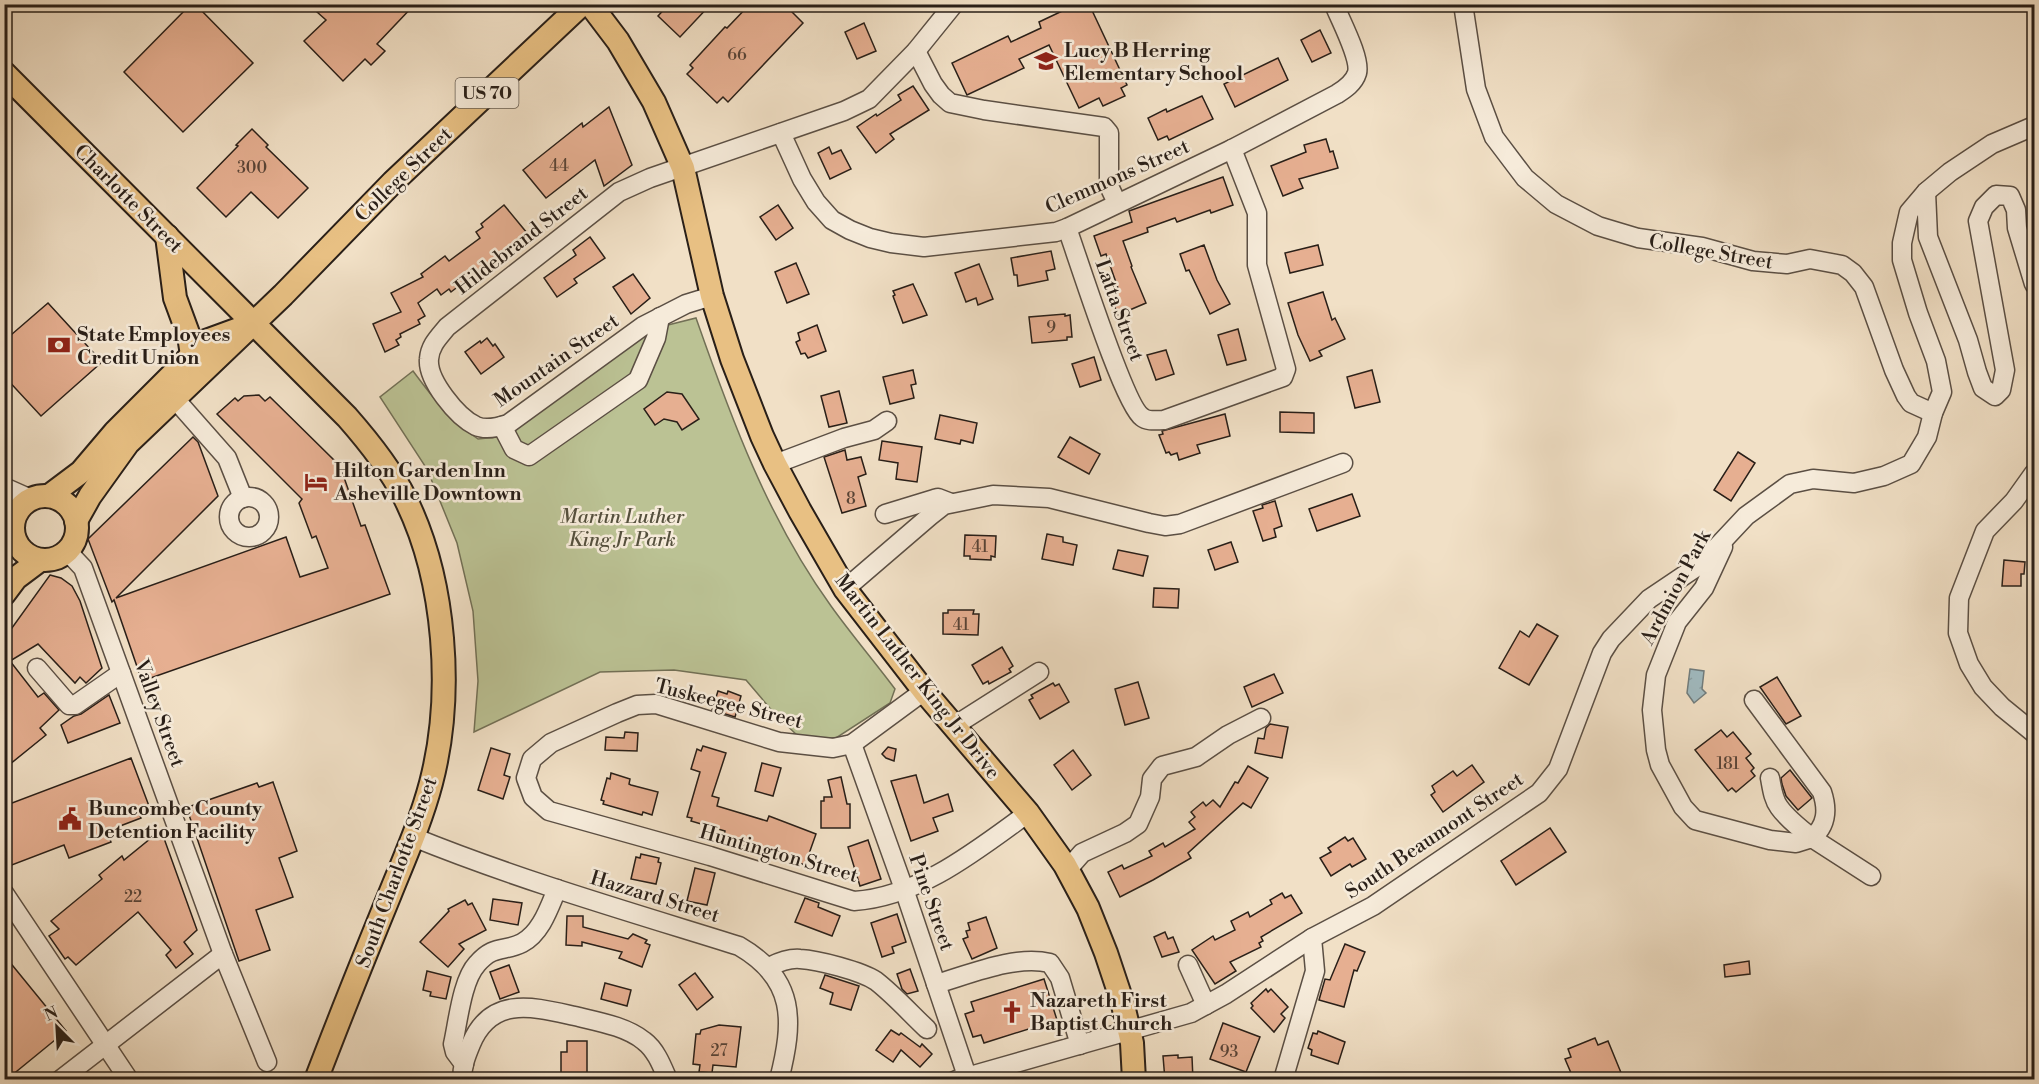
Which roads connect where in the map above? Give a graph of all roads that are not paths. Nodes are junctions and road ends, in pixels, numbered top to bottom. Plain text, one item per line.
1 (582, 4) edge
2 (590, 4) edge
3 (954, 4) edge
4 (1334, 4) edge
5 (1463, 4) edge
6 (916, 51) junction
7 (4, 73) edge
8 (2034, 126) edge
9 (781, 133) junction
10 (1232, 149) junction
11 (683, 168) junction
12 (1926, 192) junction
13 (1117, 203) junction
14 (1067, 228) junction
15 (167, 236) junction
16 (2034, 284) edge
17 (712, 296) junction
18 (660, 316) junction
19 (254, 323) junction
20 (192, 356) junction
21 (436, 384) joint
22 (175, 399) junction
23 (1933, 413) junction
24 (886, 421) dead end
25 (502, 426) junction
26 (1343, 463) dead end
27 (775, 464) junction
28 (2034, 473) edge
29 (4, 487) edge
30 (40, 498) junction
31 (243, 498) dead end
32 (951, 503) junction
33 (885, 514) dead end
34 (76, 522) junction
35 (10, 524) edge
36 (1730, 532) junction
37 (67, 551) junction
38 (4, 555) edge
39 (40, 560) junction
40 (845, 589) junction
41 (4, 594) edge
42 (37, 668) dead end
43 (1039, 672) dead end
44 (121, 673) junction
45 (924, 691) junction
46 (1754, 700) dead end
47 (1261, 718) dead end
48 (954, 726) junction
49 (2034, 733) edge
50 (852, 744) junction
51 (1770, 778) dead end
52 (1028, 813) junction
53 (571, 818) joint
54 (413, 837) junction
55 (1812, 838) junction
56 (1068, 869) junction
57 (1870, 876) dead end
58 (557, 889) junction
59 (904, 889) junction
60 (4, 893) edge
61 (1312, 938) junction
62 (223, 954) junction
63 (1188, 966) dead end
64 (769, 967) junction
65 (936, 984) junction
66 (1206, 1005) junction
67 (927, 1029) dead end
68 (1130, 1031) junction
69 (106, 1044) junction
70 (1080, 1045) junction
71 (267, 1062) dead end
72 (463, 1072) edge
73 (963, 1078) edge
74 (60, 1080) edge
75 (129, 1080) edge
76 (316, 1080) edge
77 (668, 1080) edge
78 (779, 1080) edge
79 (1134, 1080) edge
80 (1283, 1080) edge

1 - 19 main road, College Street / US 70
2 - 11 main road, Martin Luther King Jr Drive
3 - 6 street
4 - 10 street, Clemmons Street
5 - 23 street, College Street
6 - 9 street
6 - 13 street
7 - 15 main road, Charlotte Street
8 - 12 street
9 - 11 street
9 - 14 street, Clemmons Street
10 - 13 street, Clemmons Street
10 - 14 street, Latta Street
11 - 17 main road, Martin Luther King Jr Drive
11 - 21 street, Hildebrand Street
12 - 16 street
12 - 23 street
13 - 14 street, Clemmons Street
15 - 19 main road, Charlotte Street
15 - 20 main road
17 - 18 street, Mountain Street
17 - 27 main road, Martin Luther King Jr Drive
18 - 25 street, Mountain Street
18 - 25 street
19 - 20 main road, College Street
19 - 22 main road, College Street
19 - 54 main road, South Charlotte Street
20 - 30 main road, College Street
21 - 25 street, Mountain Street
22 - 31 street
22 - 34 main road, College Street
23 - 36 street, South Beaumont Street
24 - 27 street
26 - 32 street
27 - 40 main road, Martin Luther King Jr Drive
28 - 49 street
29 - 30 street
30 - 34 main road
30 - 35 main road
32 - 33 street
32 - 40 street
34 - 37 main road
35 - 38 main road
35 - 39 main road
36 - 55 street, Ardmion Park
36 - 61 street, South Beaumont Street
37 - 39 main road
37 - 44 street, Valley Street
39 - 41 main road
40 - 45 main road, Martin Luther King Jr Drive
42 - 44 street
43 - 48 street
44 - 62 street, Valley Street
45 - 48 main road, Martin Luther King Jr Drive
45 - 50 street
46 - 55 street
47 - 56 street
48 - 52 main road, Martin Luther King Jr Drive
50 - 53 street, Tuskeegee Street
50 - 59 street, Pine Street
51 - 55 street
52 - 56 main road, Martin Luther King Jr Drive
52 - 59 street, Huntington Street
53 - 59 street, Huntington Street
54 - 58 street, Hazzard Street
54 - 76 main road, South Charlotte Street
55 - 57 street
56 - 68 main road, Martin Luther King Jr Drive
58 - 64 street, Hazzard Street
58 - 72 street
59 - 65 street, Pine Street
60 - 69 street
61 - 66 street
61 - 80 street
62 - 69 street
62 - 71 street, Valley Street
63 - 66 street
64 - 67 street
64 - 78 street, Hazzard Street
65 - 70 street
65 - 73 street, Pine Street
66 - 68 street
68 - 70 street
68 - 79 main road, Martin Luther King Jr Drive
69 - 74 street
69 - 75 street
70 - 73 street
72 - 77 street

